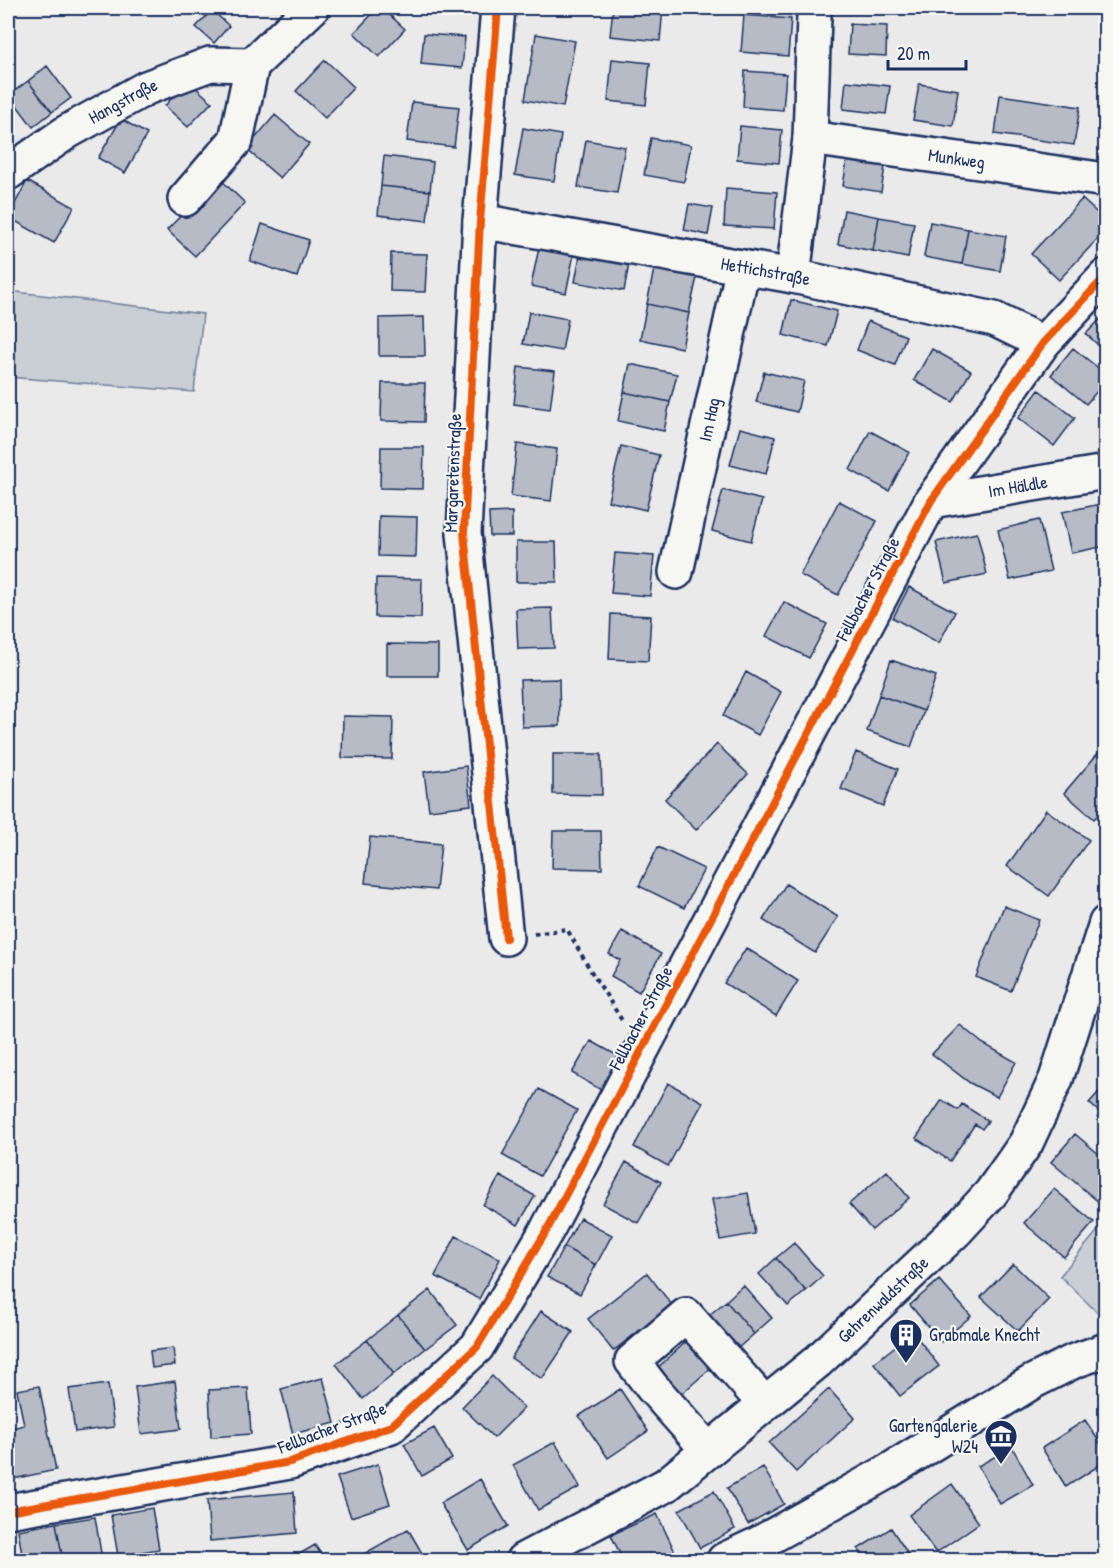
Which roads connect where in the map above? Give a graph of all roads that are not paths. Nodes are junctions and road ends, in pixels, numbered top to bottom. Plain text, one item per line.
1 (312, 8) edge
2 (498, 8) edge
3 (814, 16) dead end
4 (252, 65) junction
5 (810, 138) junction
6 (8, 173) edge
7 (1106, 180) edge
8 (185, 199) dead end
9 (480, 221) junction
10 (743, 267) junction
11 (793, 276) junction
12 (1106, 276) edge
13 (1043, 343) junction
14 (1106, 471) edge
15 (932, 501) junction
16 (676, 572) dead end
17 (1106, 924) edge
18 (506, 938) road end
19 (1106, 1350) edge
20 (765, 1404) junction
21 (708, 1450) junction
22 (8, 1511) edge
23 (523, 1560) edge
24 (724, 1560) edge

1 - 4 street
2 - 9 street, Margaretenstraße
3 - 5 street
4 - 6 street, Hangstraße
4 - 8 street
5 - 7 street, Munkweg
5 - 11 street
9 - 10 street, Hettichstraße
9 - 18 street, Margaretenstraße
10 - 11 street, Hettichstraße
10 - 16 street, Im Hag
11 - 13 street, Hettichstraße
12 - 13 street, Fellbacher Straße
13 - 15 street, Fellbacher Straße
14 - 15 street, Im Häldle
15 - 22 street, Fellbacher Straße
17 - 20 street, Gehrenwaldstraße
19 - 24 street
20 - 21 street, Gehrenwaldstraße
20 - 21 street
21 - 23 street, Gehrenwaldstraße

